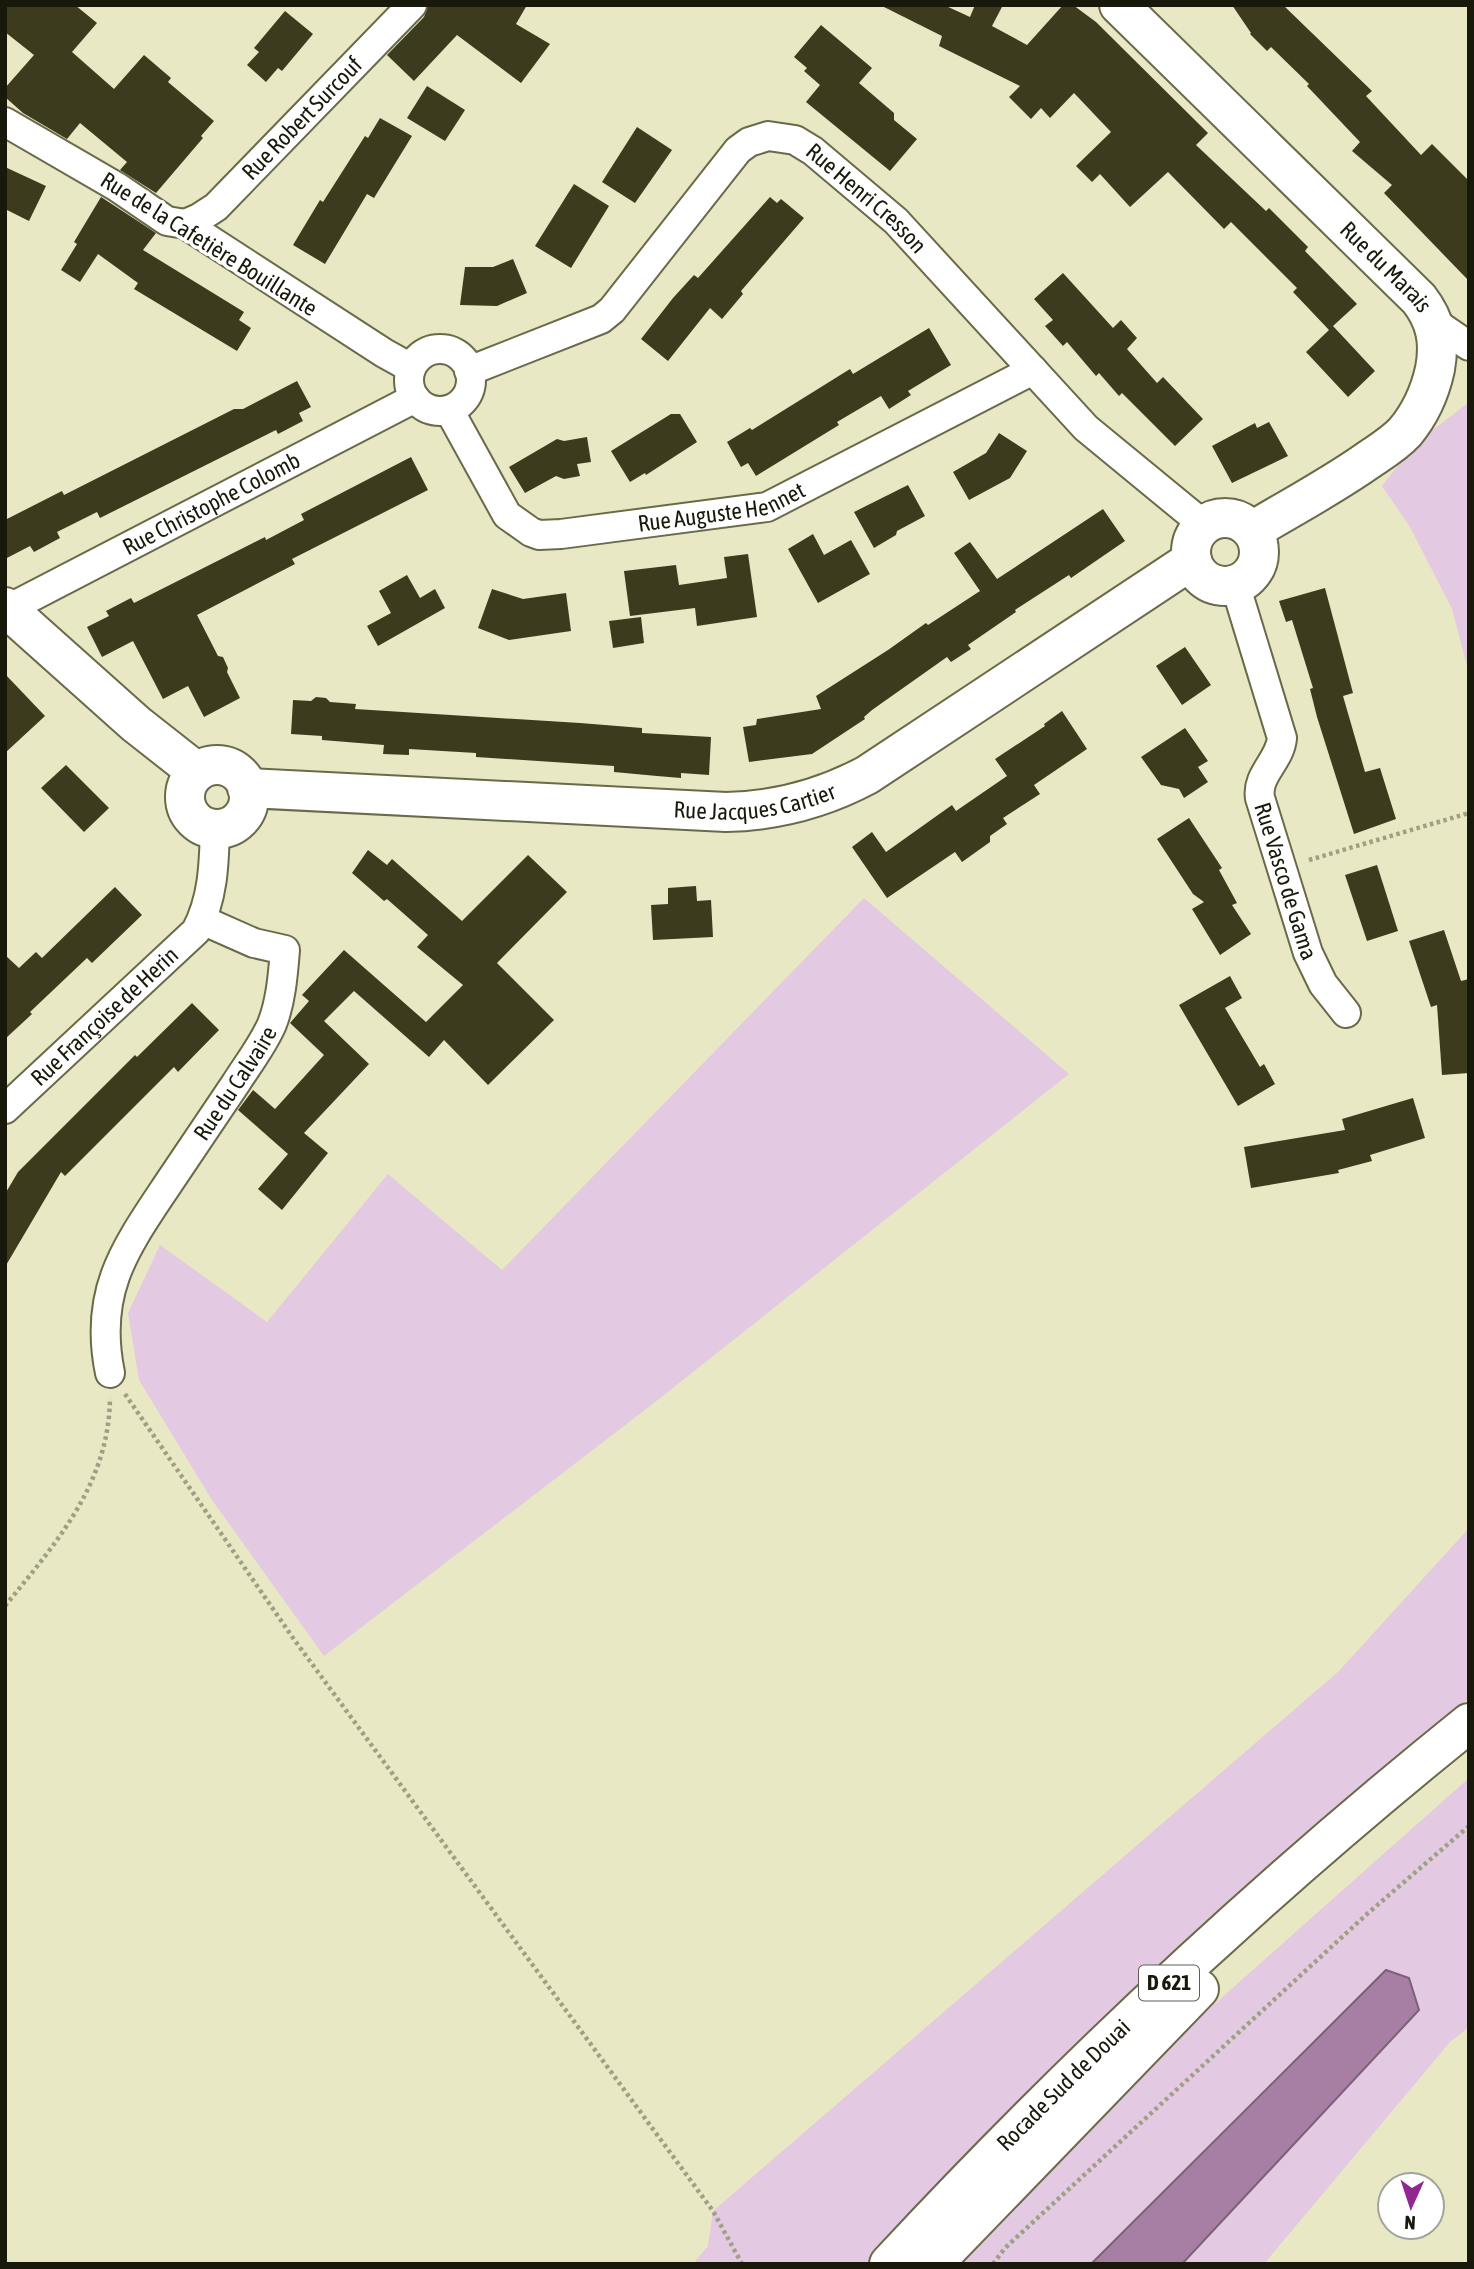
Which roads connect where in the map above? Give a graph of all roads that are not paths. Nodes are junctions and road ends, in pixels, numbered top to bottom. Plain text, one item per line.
1 (412, 5) edge
2 (1119, 5) edge
3 (5, 122) edge
4 (185, 223) junction
5 (1434, 322) junction
6 (1469, 346) edge
7 (411, 368) junction
8 (1033, 370) junction
9 (469, 371) junction
10 (415, 398) junction
11 (449, 410) junction
12 (1252, 531) junction
13 (1198, 542) junction
14 (1235, 584) junction
15 (7, 608) edge
16 (197, 772) junction
17 (247, 788) junction
18 (215, 829) junction
19 (202, 920) junction
20 (1346, 1013) dead end
21 (5, 1109) edge
22 (110, 1373) road end
23 (1469, 1723) edge
24 (1469, 1753) edge
25 (889, 2264) edge
26 (933, 2264) edge

1 - 4 street, Rue Robert Surcouf
2 - 5 main road, Rue du Marais
3 - 4 street, Rue de la Cafetière Bouillante
4 - 7 street, Rue de la Cafetière Bouillante
5 - 6 street
5 - 12 main road, Rue du Marais
7 - 9 street
7 - 10 street
8 - 9 street, Rue Henri Cresson
8 - 11 street, Rue Auguste Hennet
8 - 13 street, Rue Henri Cresson
9 - 11 street
10 - 11 street
10 - 15 street, Rue Christophe Colomb
12 - 13 main road
12 - 14 main road
13 - 14 main road
13 - 17 main road, Rue Jacques Cartier
14 - 20 street, Rue Vasco de Gama
15 - 16 main road
16 - 17 main road
16 - 18 main road
17 - 18 main road
18 - 19 street
19 - 21 street, Rue Françoise de Herin
19 - 22 street, Rue du Calvaire
23 - 25 main road, Rocade Sud de Douai / D 621
24 - 26 main road, Rocade Sud de Douai / D 621

